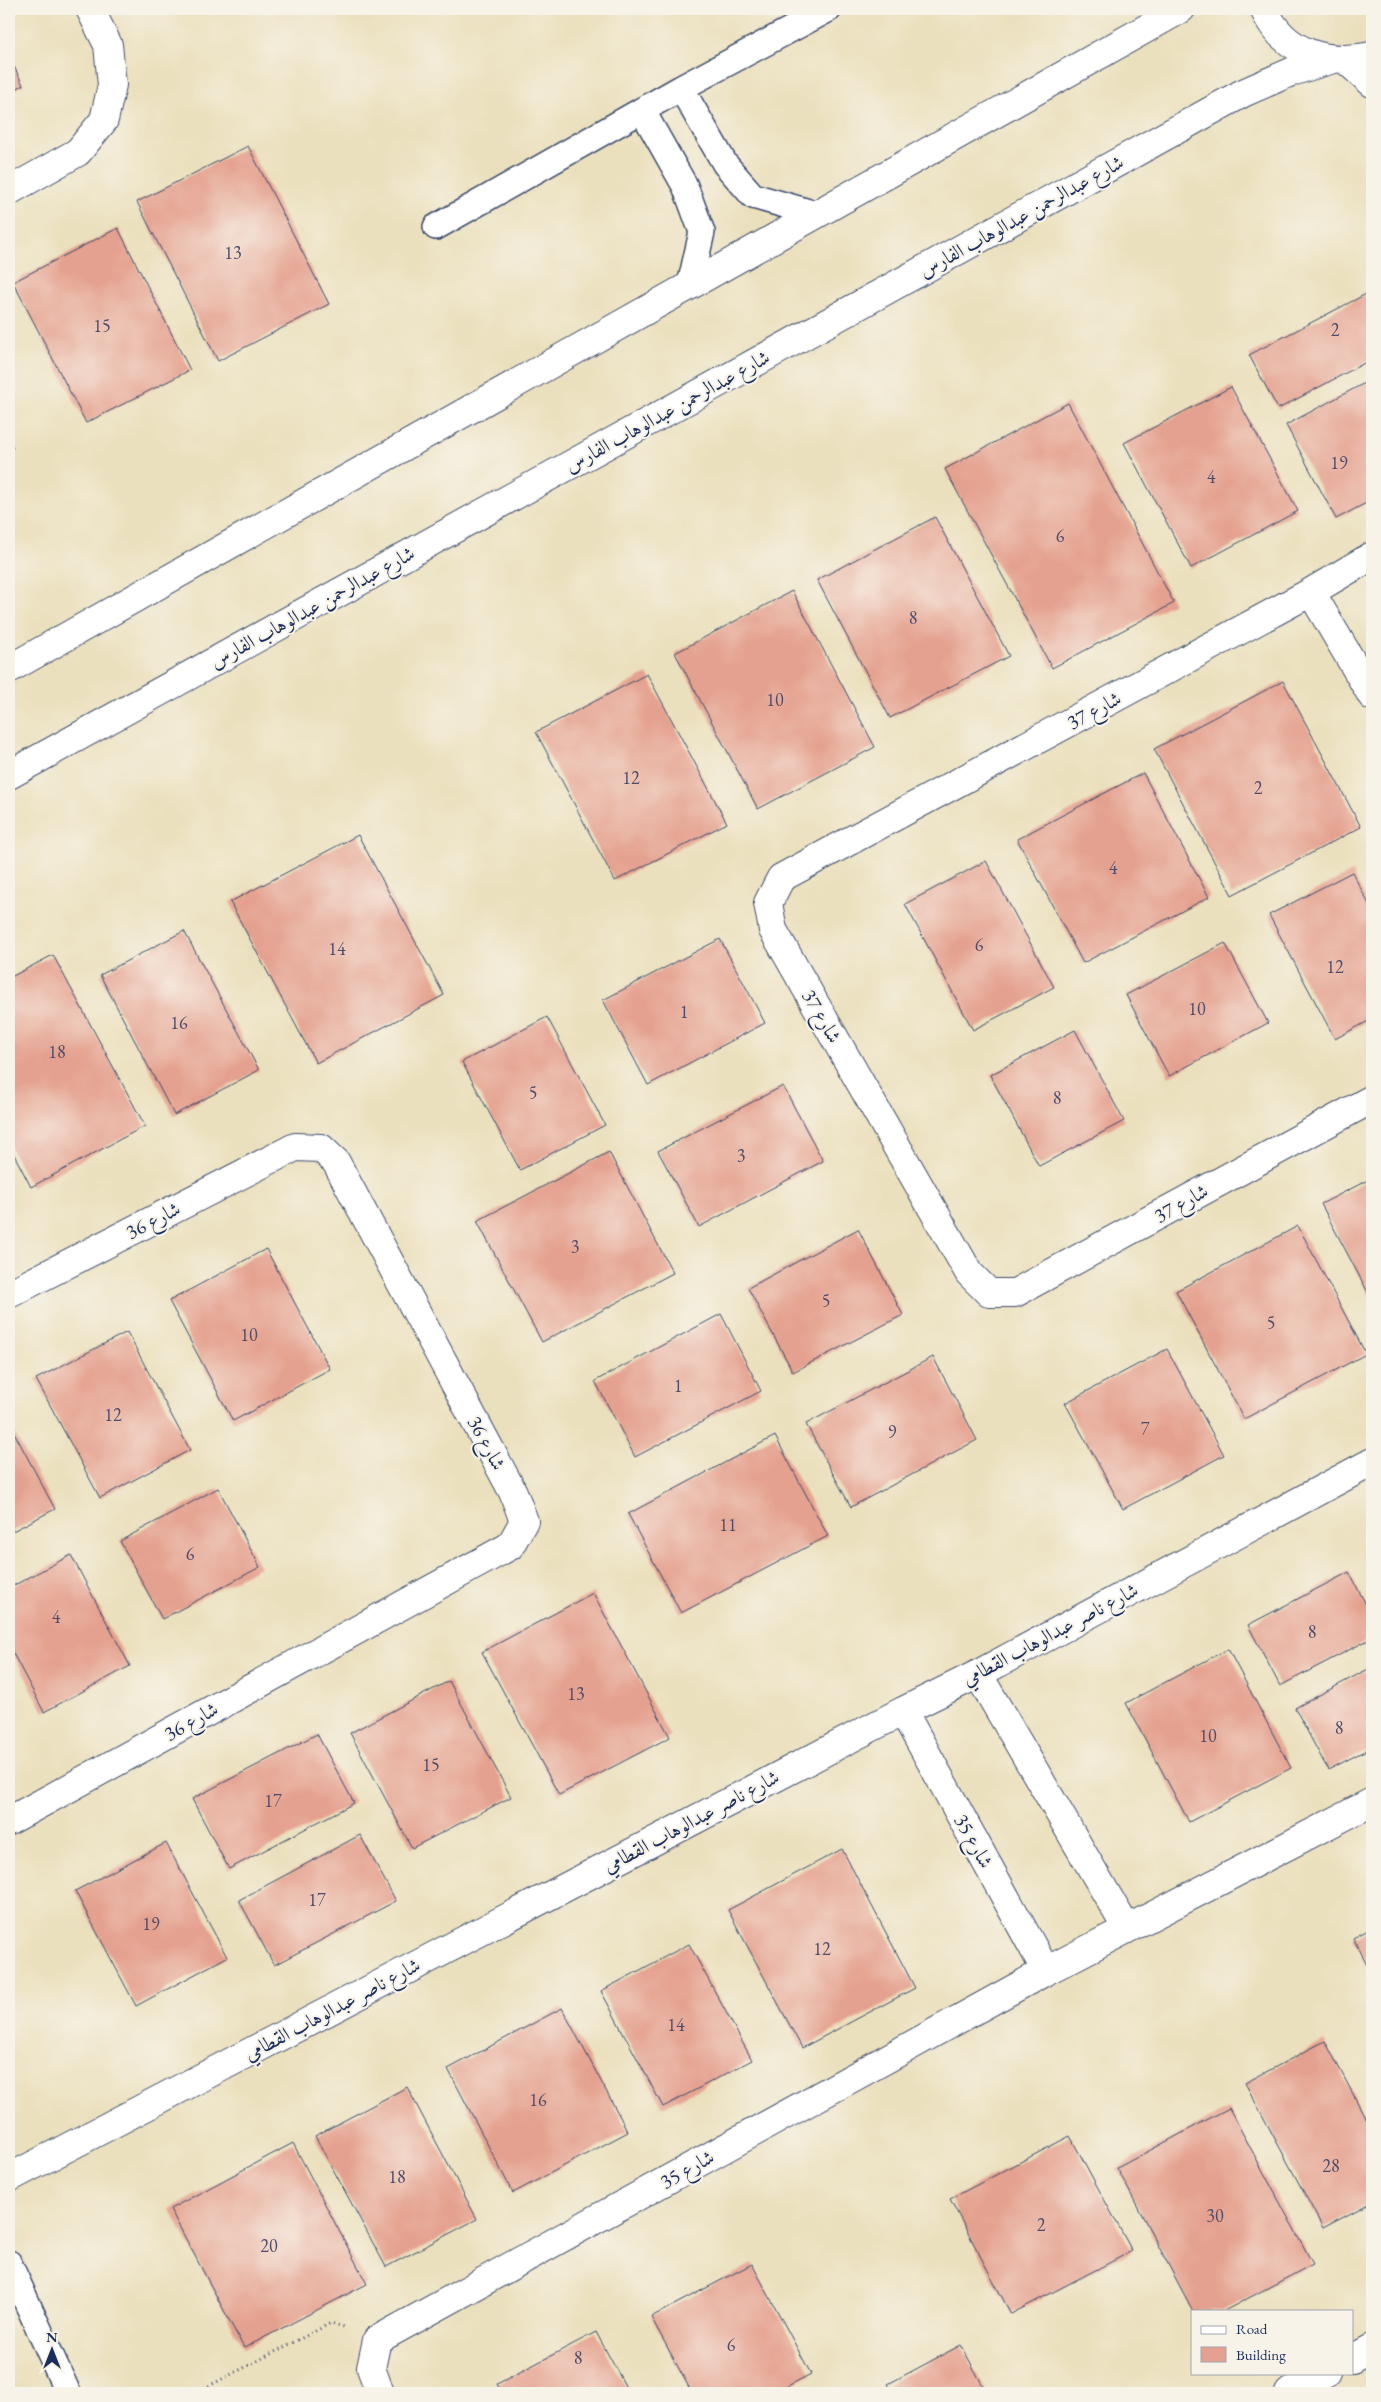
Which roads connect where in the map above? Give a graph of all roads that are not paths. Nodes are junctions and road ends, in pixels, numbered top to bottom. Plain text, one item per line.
1 (90, 9) edge
2 (829, 9) edge
3 (1181, 9) edge
4 (1264, 9) edge
5 (1350, 59) edge
6 (1372, 83) edge
7 (680, 88) junction
8 (642, 110) junction
9 (9, 191) edge
10 (816, 214) junction
11 (436, 227) dead end
12 (690, 285) junction
13 (1372, 556) edge
14 (1312, 592) junction
15 (9, 669) edge
16 (1372, 696) edge
17 (9, 775) edge
18 (1372, 1099) edge
19 (9, 1294) edge
20 (1372, 1462) edge
21 (978, 1674) junction
22 (903, 1710) junction
23 (1372, 1802) edge
24 (9, 1821) edge
25 (1127, 1929) junction
26 (1046, 1971) junction
27 (9, 2178) edge
28 (9, 2263) edge
29 (1372, 2348) edge
30 (1354, 2358) edge
31 (1324, 2374) edge
32 (68, 2393) edge
33 (380, 2393) edge
34 (1289, 2393) edge

1 - 9 street
2 - 7 lane
3 - 10 street
4 - 5 street
5 - 6 street
5 - 17 street, شارع عبدالرحمن عبدالوهاب الفارس
7 - 8 lane
7 - 10 lane
8 - 11 lane
8 - 12 lane
10 - 12 street
12 - 15 street
13 - 14 street, شارع 37
14 - 16 street
14 - 18 street, شارع 37
19 - 24 street, شارع 36
20 - 21 street, شارع ناصر عبدالوهاب القطامي
21 - 22 street, شارع ناصر عبدالوهاب القطامي
21 - 25 street
22 - 26 street, شارع 35
22 - 27 street, شارع ناصر عبدالوهاب القطامي
23 - 25 street, شارع 35
25 - 26 street, شارع 35
26 - 33 street, شارع 35
28 - 32 lane
29 - 30 street
31 - 34 street

